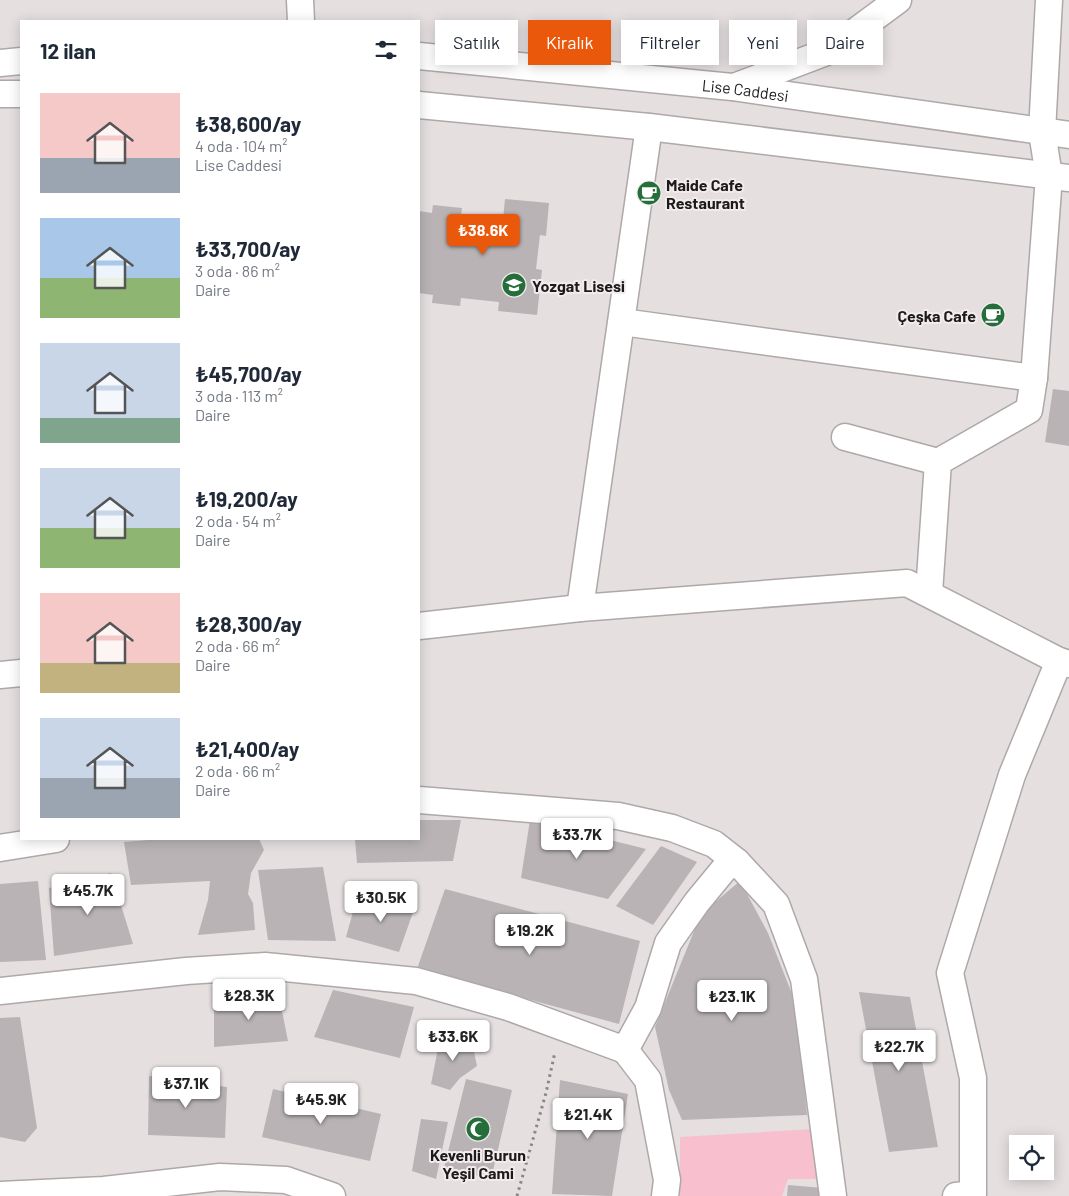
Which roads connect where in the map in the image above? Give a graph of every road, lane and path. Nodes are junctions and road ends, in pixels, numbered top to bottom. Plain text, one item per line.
1 (300, 0) edge
2 (898, 0) edge
3 (1049, 0) edge
4 (301, 20) edge
5 (420, 56) edge
6 (20, 61) edge
7 (0, 63) edge
8 (732, 88) junction
9 (0, 94) edge
10 (20, 94) edge
11 (420, 105) edge
12 (649, 127) junction
13 (1042, 132) junction
14 (1069, 135) edge
15 (1059, 177) edge
16 (622, 322) junction
17 (1034, 378) junction
18 (845, 437) dead end
19 (938, 462) junction
20 (929, 593) junction
21 (580, 608) junction
22 (420, 626) edge
23 (1064, 663) edge
24 (20, 673) edge
25 (0, 675) edge
26 (420, 800) edge
27 (50, 840) edge
28 (0, 848) edge
29 (737, 862) junction
30 (0, 991) edge
31 (560, 1027) junction
32 (625, 1050) junction
33 (0, 1195) edge
34 (332, 1196) edge
35 (517, 1196) edge
36 (665, 1196) edge
37 (833, 1196) edge
38 (956, 1196) edge

1 - 4 street
2 - 8 street
3 - 13 street
5 - 8 street, Lise Caddesi
6 - 7 street
8 - 13 street, Lise Caddesi
9 - 10 street
11 - 12 street
12 - 15 street
12 - 16 street
13 - 14 street, Lise Caddesi
13 - 15 street
15 - 17 street
16 - 17 street
16 - 21 street
17 - 19 street
18 - 19 street
19 - 20 street
20 - 21 street
20 - 23 street
21 - 22 street
23 - 38 street
24 - 25 street
26 - 29 street
27 - 28 street
29 - 32 street
29 - 37 street
30 - 31 street
31 - 32 street
31 - 35 path
32 - 36 street
33 - 34 street

